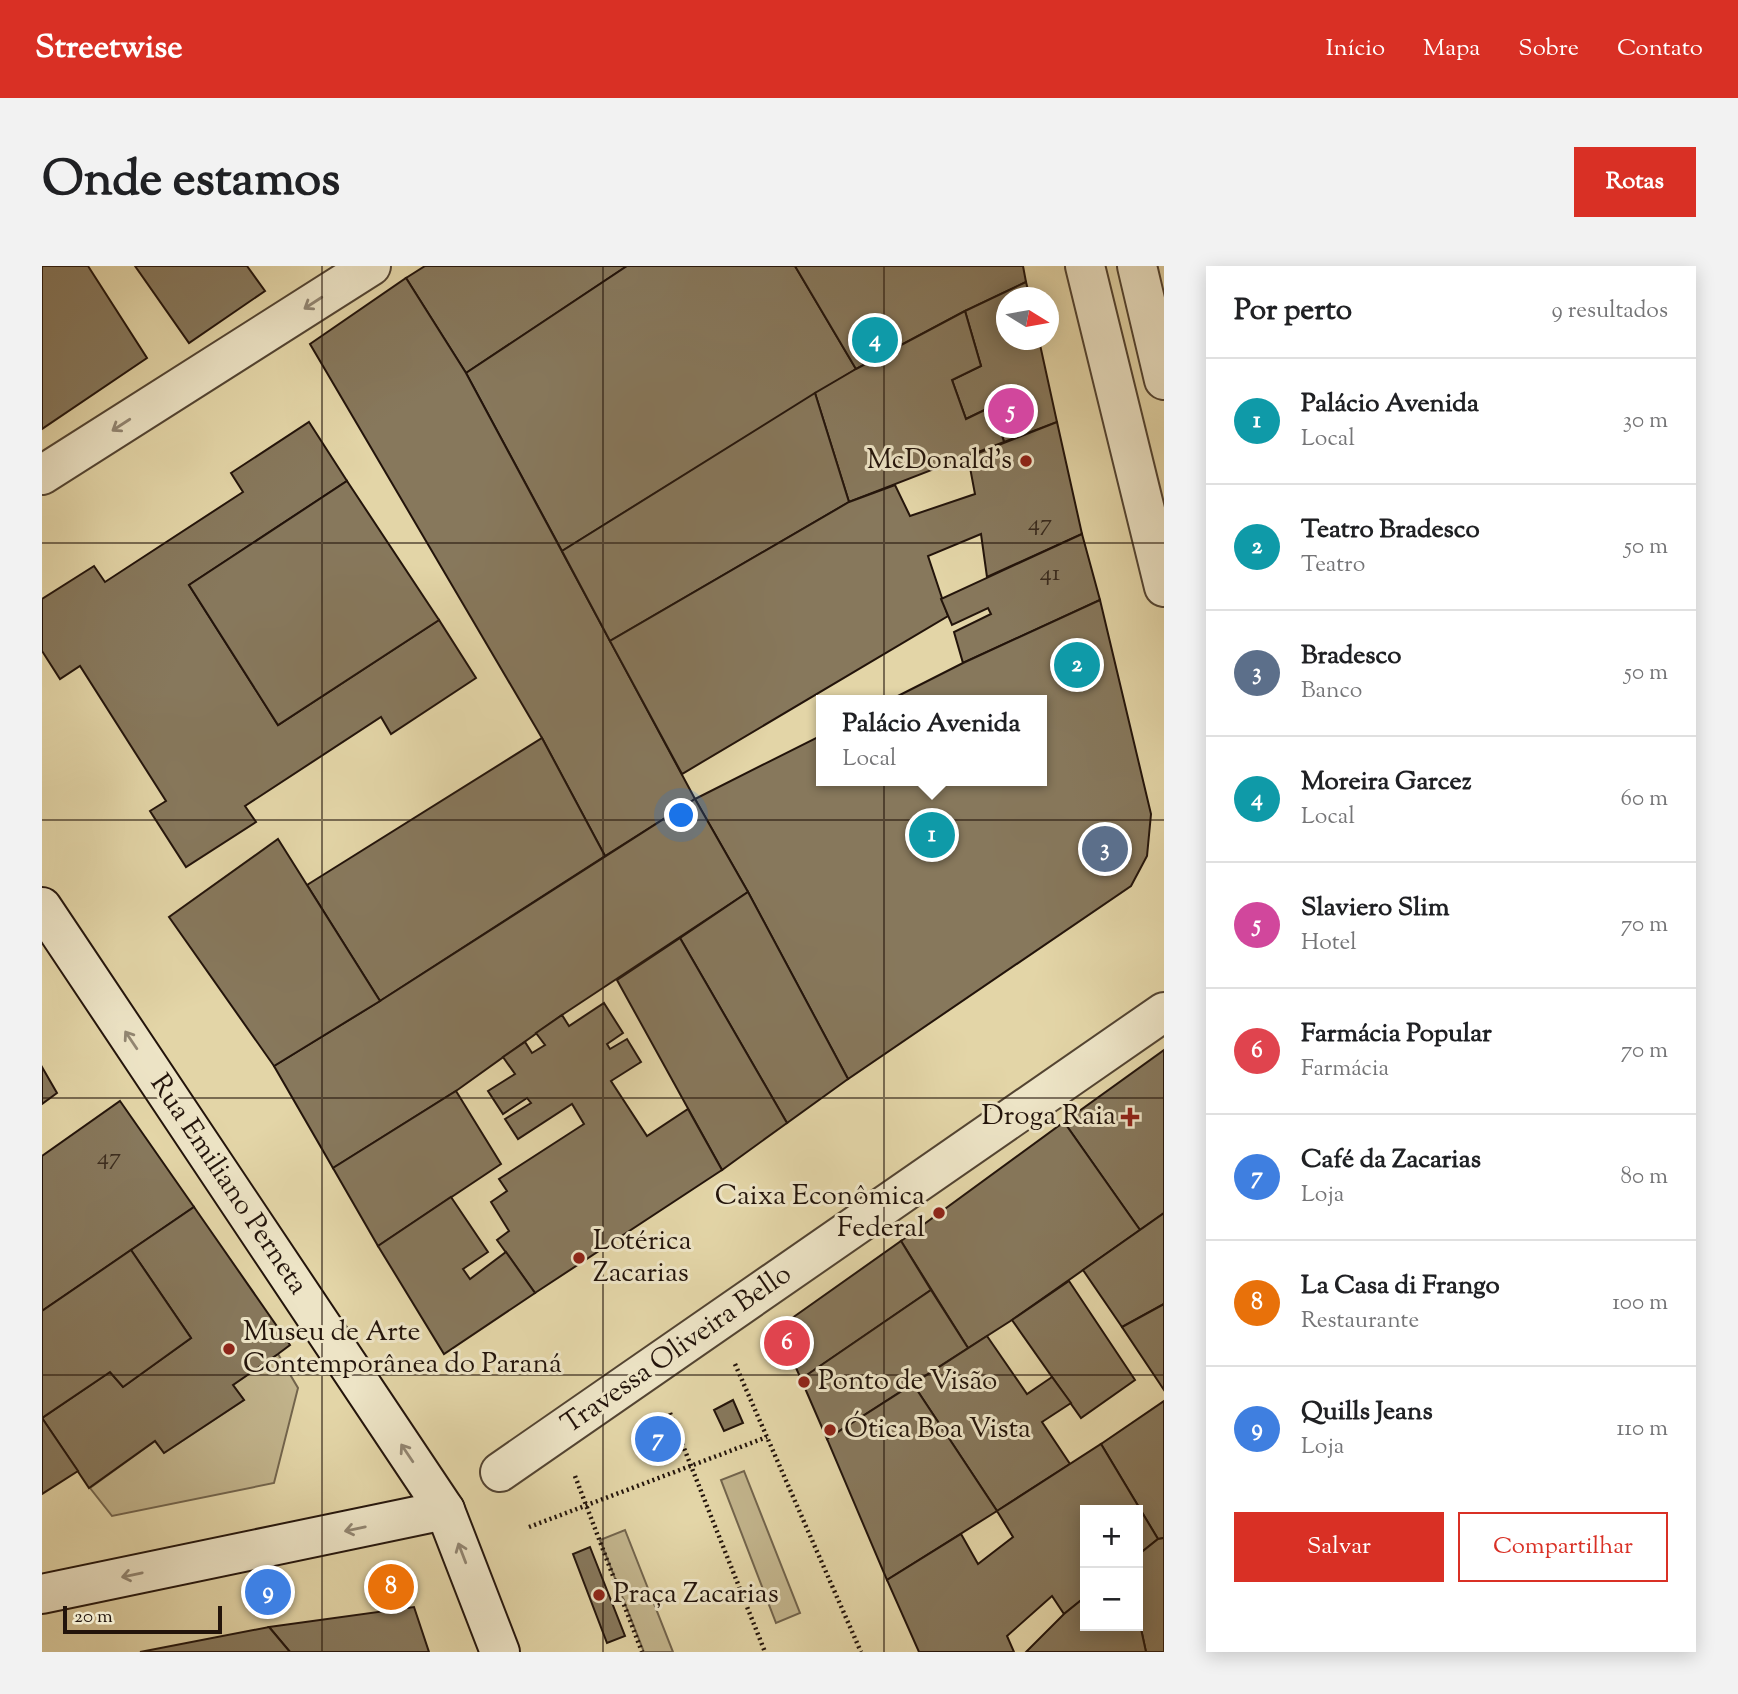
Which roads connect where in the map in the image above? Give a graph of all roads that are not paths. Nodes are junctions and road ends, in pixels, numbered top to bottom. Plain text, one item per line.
1 (371, 266) edge
2 (1085, 266) edge
3 (1137, 266) edge
4 (1164, 380) edge
5 (42, 475) edge
6 (1164, 587) edge
7 (42, 907) edge
8 (1164, 1012) edge
9 (500, 1472) dead end
10 (445, 1510) junction
11 (42, 1594) edge
12 (500, 1652) edge

1 -> 5 street
2 - 6 street
3 - 4 street
10 -> 7 street, Rua Emiliano Perneta
8 - 9 street, Travessa Oliveira Bello
10 -> 11 street
12 -> 10 street, Rua Emiliano Perneta

